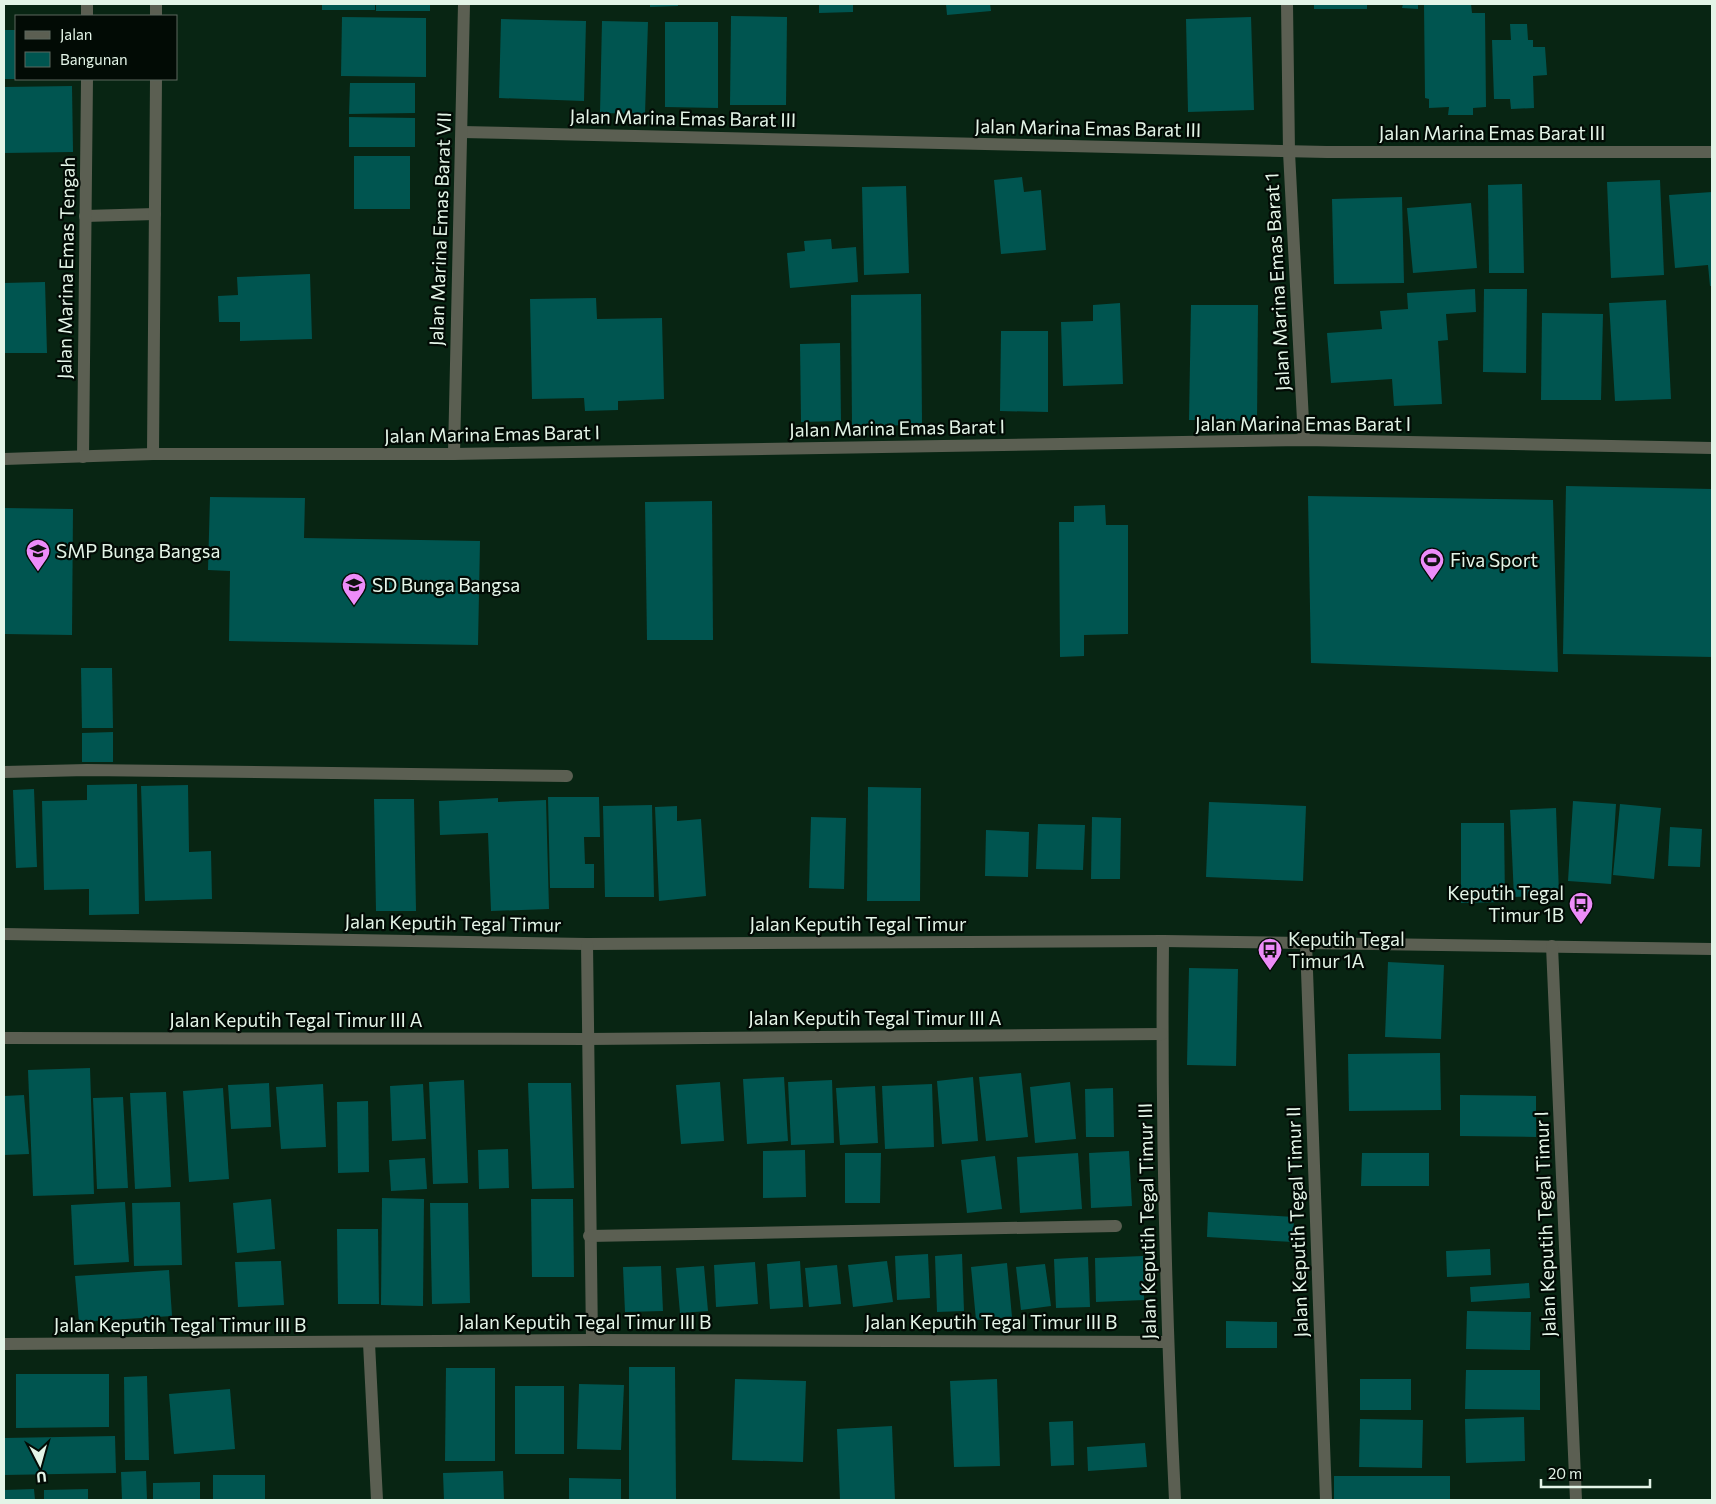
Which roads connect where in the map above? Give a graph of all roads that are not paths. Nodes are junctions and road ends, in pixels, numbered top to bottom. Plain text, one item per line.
1 (464, 4) edge
2 (1287, 4) edge
3 (87, 80) edge
4 (156, 80) edge
5 (462, 132) junction
6 (1289, 152) junction
7 (1712, 152) edge
8 (155, 214) junction
9 (86, 216) junction
10 (1304, 440) junction
11 (1712, 448) edge
12 (153, 454) junction
13 (454, 454) junction
14 (83, 457) junction
15 (4, 459) edge
16 (4, 772) edge
17 (567, 776) dead end
18 (4, 934) edge
19 (1163, 942) junction
20 (1306, 943) junction
21 (587, 944) junction
22 (1552, 946) junction
23 (1712, 949) edge
24 (1162, 1034) junction
25 (4, 1038) edge
26 (587, 1039) junction
27 (1116, 1226) dead end
28 (589, 1236) junction
29 (592, 1340) junction
30 (369, 1342) junction
31 (1167, 1342) junction
32 (4, 1344) edge
33 (377, 1500) edge
34 (1175, 1500) edge
35 (1326, 1500) edge
36 (1576, 1500) edge

1 - 5 street, Jalan Marina Emas Barat VII
2 - 6 street, Jalan Marina Emas Barat 1
3 - 9 street, Jalan Marina Emas Tengah
4 - 8 street
5 - 6 street, Jalan Marina Emas Barat III
5 - 13 street, Jalan Marina Emas Barat VII
6 - 7 street, Jalan Marina Emas Barat III
6 - 10 street, Jalan Marina Emas Barat 1
8 - 9 street
8 - 12 street
9 - 14 street, Jalan Marina Emas Tengah
10 - 11 street, Jalan Marina Emas Barat I
10 - 13 street, Jalan Marina Emas Barat I
12 - 13 street, Jalan Marina Emas Barat I
12 - 14 street, Jalan Marina Emas Barat I
14 - 15 street, Jalan Marina Emas Barat I
16 - 17 street
18 - 21 street, Jalan Keputih Tegal Timur
19 - 20 street, Jalan Keputih Tegal Timur
19 - 21 street, Jalan Keputih Tegal Timur
19 - 24 street, Jalan Keputih Tegal Timur III
20 - 22 street, Jalan Keputih Tegal Timur
20 - 35 street, Jalan Keputih Tegal Timur II
21 - 26 street
22 - 23 street, Jalan Keputih Tegal Timur
22 - 36 street, Jalan Keputih Tegal Timur I
24 - 26 street, Jalan Keputih Tegal Timur III A
24 - 31 street, Jalan Keputih Tegal Timur III
25 - 26 street, Jalan Keputih Tegal Timur III A
26 - 28 street
27 - 28 street
28 - 29 street
29 - 30 street, Jalan Keputih Tegal Timur III B
29 - 31 street, Jalan Keputih Tegal Timur III B
30 - 32 street, Jalan Keputih Tegal Timur III B
30 - 33 street
31 - 34 street, Jalan Keputih Tegal Timur III

